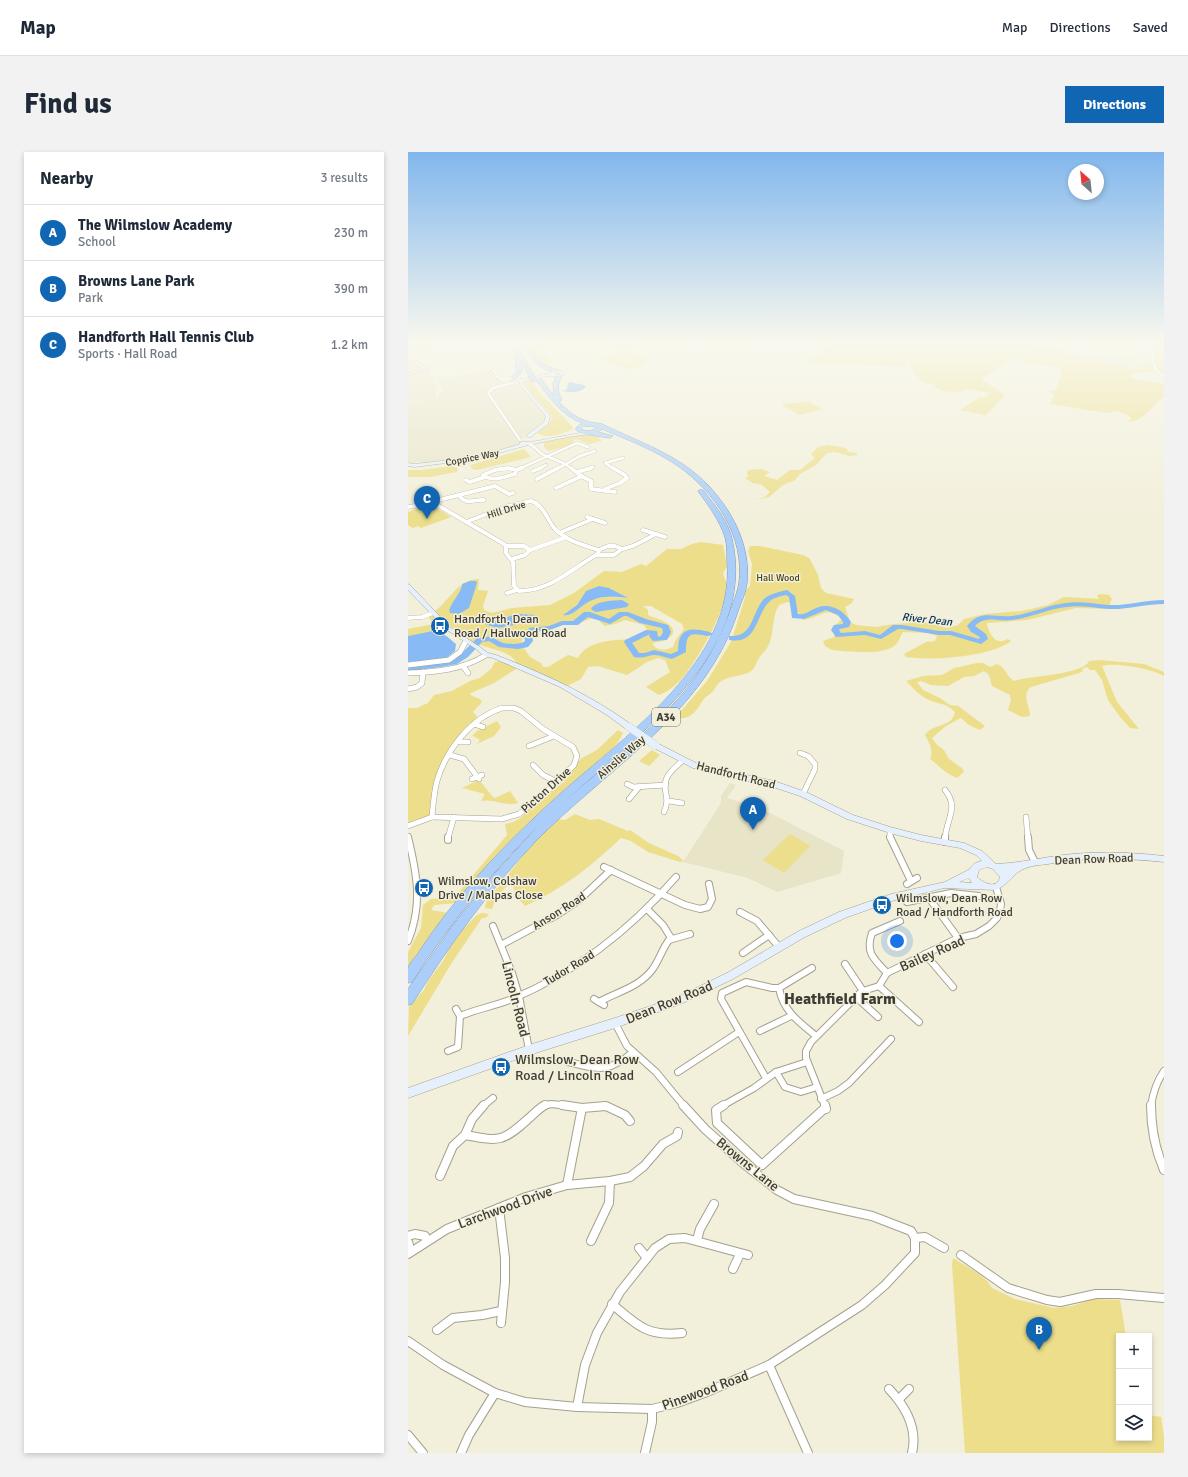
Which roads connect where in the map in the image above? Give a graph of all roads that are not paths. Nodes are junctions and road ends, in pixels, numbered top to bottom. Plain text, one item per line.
1 (495, 404) edge
2 (538, 404) edge
3 (553, 404) edge
4 (559, 404) edge
5 (561, 404) edge
6 (567, 412) junction
7 (590, 424) junction
8 (601, 428) junction
9 (578, 429) junction
10 (590, 433) junction
11 (519, 439) junction
12 (537, 439) junction
13 (528, 444) junction
14 (515, 447) junction
15 (588, 447) dead end
16 (595, 451) dead end
17 (547, 455) junction
18 (623, 458) dead end
19 (536, 461) junction
20 (413, 463) edge
21 (566, 463) junction
22 (593, 467) dead end
23 (533, 471) dead end
24 (517, 472) junction
25 (577, 472) junction
26 (582, 476) junction
27 (485, 477) junction
28 (538, 479) dead end
29 (466, 480) dead end
30 (495, 482) junction
31 (556, 488) dead end
32 (602, 490) junction
33 (615, 492) dead end
34 (513, 493) dead end
35 (459, 495) junction
36 (484, 500) dead end
37 (432, 504) junction
38 (408, 508) edge
39 (587, 518) dead end
40 (593, 519) junction
41 (466, 522) junction
42 (605, 523) dead end
43 (643, 530) dead end
44 (559, 533) junction
45 (656, 534) junction
46 (666, 537) dead end
47 (564, 538) junction
48 (506, 546) junction
49 (622, 549) junction
50 (530, 550) junction
51 (597, 553) junction
52 (512, 559) junction
53 (408, 586) edge
54 (517, 590) junction
55 (507, 593) dead end
56 (433, 613) junction
57 (408, 618) edge
58 (467, 642) junction
59 (481, 651) junction
60 (408, 665) edge
61 (463, 666) junction
62 (423, 672) junction
63 (408, 673) edge
64 (468, 673) dead end
65 (408, 689) edge
66 (474, 724) junction
67 (483, 727) dead end
68 (554, 736) junction
69 (460, 742) junction
70 (468, 742) dead end
71 (531, 746) dead end
72 (800, 753) dead end
73 (450, 755) junction
74 (683, 760) junction
75 (535, 767) dead end
76 (477, 778) dead end
77 (557, 782) junction
78 (627, 784) dead end
79 (666, 785) junction
80 (640, 786) junction
81 (946, 790) dead end
82 (803, 794) junction
83 (629, 799) dead end
84 (669, 802) junction
85 (682, 804) dead end
86 (664, 812) dead end
87 (1026, 816) dead end
88 (432, 817) junction
89 (454, 817) junction
90 (408, 826) edge
91 (890, 830) junction
92 (408, 836) edge
93 (448, 840) dead end
94 (944, 842) junction
95 (968, 848) junction
96 (410, 852) edge
97 (1164, 859) edge
98 (1035, 862) junction
99 (1024, 865) junction
100 (994, 866) junction
101 (974, 870) junction
102 (676, 877) dead end
103 (917, 878) dead end
104 (1004, 880) junction
105 (709, 884) dead end
106 (944, 885) junction
107 (984, 887) junction
108 (996, 888) junction
109 (662, 893) junction
110 (979, 896) dead end
111 (929, 898) junction
112 (907, 902) dead end
113 (647, 909) junction
114 (740, 912) dead end
115 (900, 921) dead end
116 (493, 926) dead end
117 (690, 934) dead end
118 (769, 934) junction
119 (409, 938) edge
120 (671, 938) junction
121 (958, 938) junction
122 (501, 945) junction
123 (779, 947) junction
124 (743, 952) dead end
125 (925, 954) junction
126 (846, 964) dead end
127 (812, 968) dead end
128 (888, 973) junction
129 (408, 978) edge
130 (879, 986) junction
131 (953, 987) dead end
132 (779, 988) junction
133 (863, 991) junction
134 (519, 996) junction
135 (856, 997) junction
136 (408, 1000) edge
137 (599, 1002) dead end
138 (791, 1016) junction
139 (878, 1017) dead end
140 (919, 1022) dead end
141 (615, 1023) junction
142 (760, 1031) dead end
143 (740, 1032) junction
144 (816, 1036) junction
145 (891, 1039) dead end
146 (529, 1050) junction
147 (448, 1051) dead end
148 (633, 1052) junction
149 (568, 1062) dead end
150 (807, 1062) junction
151 (1164, 1071) edge
152 (678, 1072) dead end
153 (776, 1072) junction
154 (766, 1078) junction
155 (816, 1087) junction
156 (408, 1093) edge
157 (493, 1098) dead end
158 (821, 1099) junction
159 (582, 1108) junction
160 (630, 1120) dead end
161 (678, 1132) dead end
162 (468, 1136) junction
163 (1164, 1170) edge
164 (440, 1176) dead end
165 (610, 1181) junction
166 (567, 1185) junction
167 (714, 1204) dead end
168 (499, 1208) junction
169 (915, 1238) junction
170 (697, 1240) junction
171 (408, 1241) edge
172 (426, 1241) junction
173 (591, 1241) dead end
174 (639, 1248) dead end
175 (944, 1248) dead end
176 (408, 1254) edge
177 (960, 1255) dead end
178 (647, 1258) junction
179 (733, 1269) dead end
180 (1164, 1298) edge
181 (612, 1304) junction
182 (501, 1311) junction
183 (501, 1323) dead end
184 (437, 1330) dead end
185 (682, 1333) dead end
186 (408, 1341) edge
187 (769, 1365) junction
188 (889, 1389) dead end
189 (909, 1389) dead end
190 (495, 1393) junction
191 (899, 1399) junction
192 (577, 1407) junction
193 (652, 1408) junction
194 (408, 1435) edge
195 (423, 1453) edge
196 (461, 1453) edge
197 (645, 1453) edge
198 (808, 1453) edge
199 (912, 1453) edge

1 - 11 street
2 - 12 street
3 - 9 highway, A34
4 - 6 highway, A34
5 - 6 highway
6 - 7 highway, A34
7 - 8 highway, A34
7 - 9 highway
8 - 10 highway
8 - 136 highway, Ainslie Way / A34
9 - 10 highway, A34
9 - 12 street
10 - 12 street
10 - 129 highway, Ainslie Way / A34
11 - 12 street, Coppice Way
11 - 13 street
11 - 14 street, Coppice Way
12 - 13 street, Coppice Way
12 - 17 street
13 - 14 street, Coppice Way
14 - 20 street, Coppice Way
15 - 17 street
16 - 21 street
17 - 19 street
17 - 21 street
18 - 32 street
19 - 23 street
19 - 24 street
21 - 25 street
21 - 28 street
22 - 25 street
24 - 27 street
24 - 30 street
25 - 26 street
26 - 31 street
26 - 32 street
27 - 29 street
27 - 30 street
30 - 34 street
30 - 35 street
32 - 33 street
35 - 36 street
35 - 37 street
37 - 38 street
37 - 41 street
39 - 40 street
40 - 42 street
40 - 44 street
41 - 44 street, Hill Drive
41 - 48 street
43 - 45 street
44 - 47 street, Hill Drive
45 - 46 street
45 - 49 street
47 - 50 street
47 - 51 street, Hill Drive
48 - 50 street
48 - 52 street
49 - 51 street
49 - 51 street
50 - 52 street
51 - 54 street
52 - 54 street
53 - 56 street, Handforth Road
54 - 55 street
56 - 57 street
56 - 58 street, Handforth Road
58 - 59 street, Handforth Road
58 - 60 street
59 - 61 street
59 - 74 street, Handforth Road, bridge
61 - 62 street
61 - 64 street
62 - 63 street
62 - 65 street
66 - 67 street
66 - 68 street, Picton Drive
66 - 69 street, Picton Drive
68 - 71 street
68 - 77 street, Picton Drive
69 - 70 street
69 - 73 street, Picton Drive
72 - 82 street
73 - 76 street
73 - 88 street, Picton Drive
74 - 79 street
74 - 82 street, Handforth Road
75 - 77 street
77 - 89 street, Picton Drive
78 - 80 street
79 - 80 street
79 - 84 street
80 - 83 street
81 - 94 street
82 - 91 street, Handforth Road
84 - 85 street
84 - 86 street
87 - 98 street
88 - 89 street, Picton Drive
88 - 90 street, Picton Drive
89 - 93 street
91 - 94 street, Handforth Road
91 - 103 street
92 - 96 street
94 - 95 street, Handforth Road
95 - 100 street, Handforth Road
95 - 101 street
96 - 119 street
97 - 98 street, Dean Row Road
98 - 99 street, Dean Row Road
99 - 100 street, Dean Row Road
99 - 104 street, Dean Row Road
100 - 101 street
100 - 104 street
101 - 106 street, Dean Row Road
101 - 107 street
102 - 109 street, Tudor Road
104 - 108 street
105 - 109 street
106 - 107 street, Dean Row Road
106 - 123 street, Dean Row Road
107 - 108 street
108 - 121 street, Bailey Road
109 - 113 street, Tudor Road
109 - 122 street, Anson Road
110 - 111 street
111 - 112 street
111 - 121 street
113 - 120 street
113 - 134 street, Tudor Road
114 - 118 street
115 - 128 street
116 - 122 street, Lincoln Road
117 - 120 street
118 - 123 street
118 - 124 street
120 - 137 street
121 - 125 street, Bailey Road
122 - 134 street, Lincoln Road
123 - 141 street, Dean Row Road
125 - 128 street, Bailey Road
125 - 131 street
126 - 133 street
127 - 132 street
128 - 130 street, Bailey Road
130 - 133 street
130 - 140 street
132 - 138 street
132 - 143 street
133 - 135 street
134 - 146 street, Lincoln Road
134 - 147 street, Tudor Road
135 - 139 street
135 - 144 street
138 - 142 street
138 - 144 street
141 - 146 street, Dean Row Road
141 - 148 street, Browns Lane
143 - 152 street
143 - 154 street
144 - 150 street
145 - 158 street
146 - 156 street, Dean Row Road
148 - 149 street
148 - 169 street, Browns Lane
150 - 153 street
150 - 155 street
151 - 163 street
153 - 154 street
153 - 155 street
154 - 158 street
155 - 158 street
157 - 162 street
159 - 160 street
159 - 162 street
159 - 166 street
161 - 165 street, Larchwood Drive
162 - 164 street
165 - 166 street, Larchwood Drive
165 - 173 street
166 - 168 street, Larchwood Drive
167 - 170 street
168 - 172 street, Larchwood Drive
168 - 182 street
169 - 175 street, Browns Lane
169 - 187 street, Pinewood Road
170 - 178 street
170 - 179 street
171 - 172 street
172 - 176 street, Larchwood Drive
174 - 178 street
177 - 180 street
178 - 181 street
181 - 185 street
181 - 192 street
182 - 183 street
182 - 184 street
186 - 190 street, Pinewood Road
187 - 193 street, Pinewood Road
187 - 198 street
188 - 191 street
189 - 191 street
190 - 192 street, Pinewood Road
190 - 196 street
191 - 199 street
192 - 193 street, Pinewood Road
193 - 197 street
194 - 195 street

